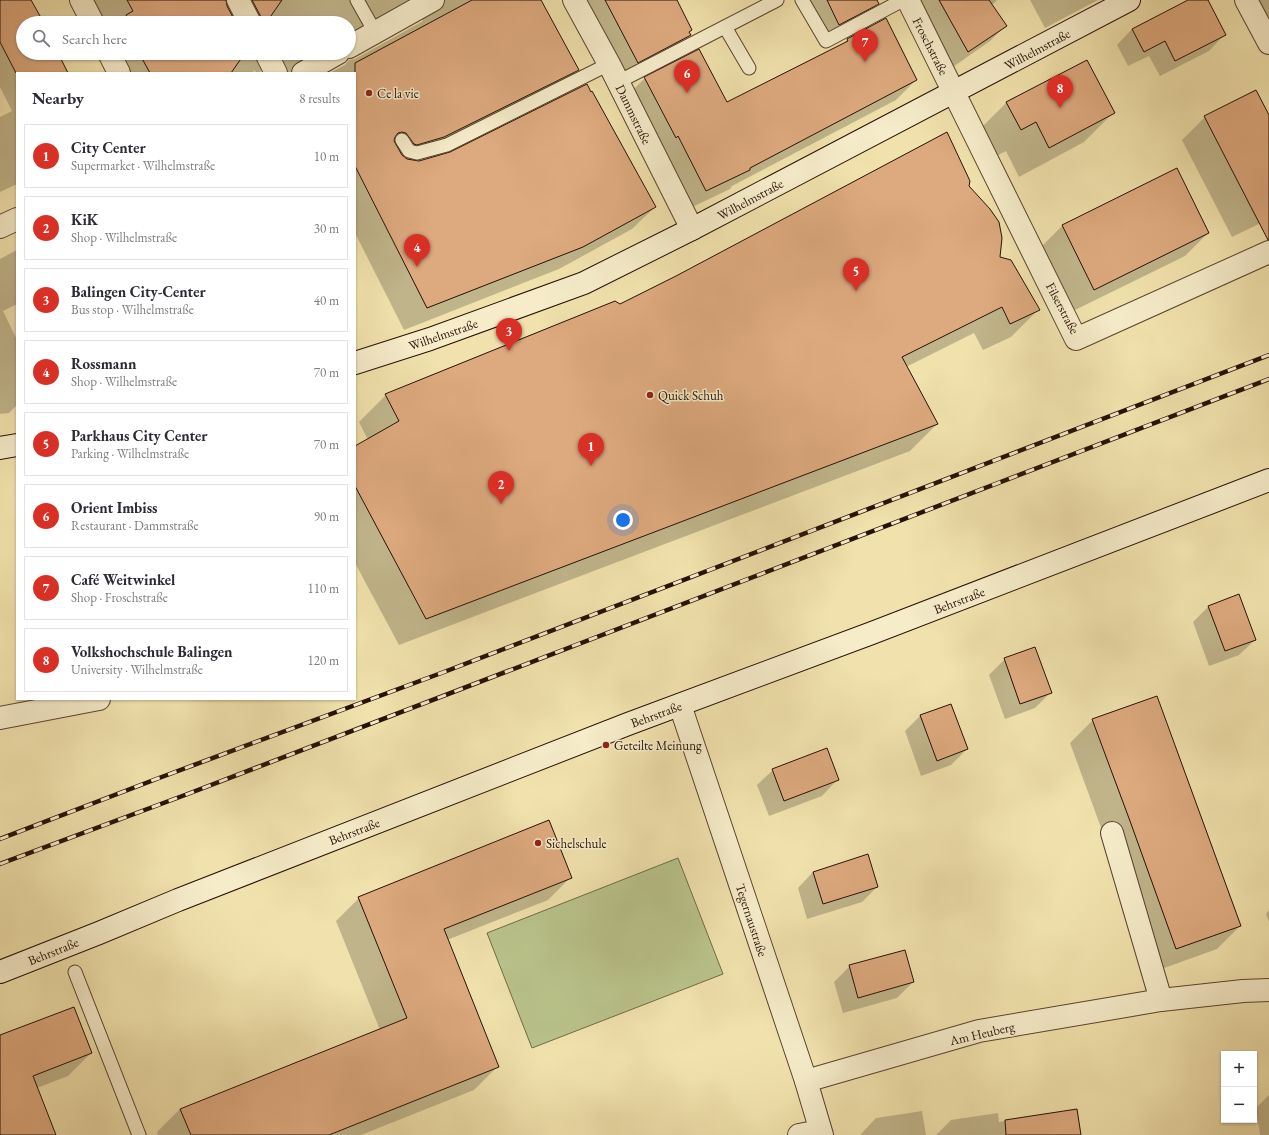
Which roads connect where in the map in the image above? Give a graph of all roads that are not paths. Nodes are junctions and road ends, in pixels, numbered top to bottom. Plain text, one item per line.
1 (81, 0) edge
2 (238, 0) edge
3 (357, 0) edge
4 (433, 0) edge
5 (574, 0) edge
6 (777, 0) edge
7 (802, 0) edge
8 (903, 0) edge
9 (908, 0) edge
10 (1129, 0) edge
11 (1246, 0) edge
12 (89, 16) edge
13 (246, 16) edge
14 (725, 27) junction
15 (375, 32) junction
16 (356, 43) edge
17 (1269, 43) edge
18 (112, 60) edge
19 (270, 60) edge
20 (326, 60) edge
21 (749, 68) dead end
22 (118, 72) edge
23 (276, 72) edge
24 (305, 72) edge
25 (613, 73) junction
26 (954, 92) junction
27 (402, 140) dead end
28 (16, 219) edge
29 (0, 227) edge
30 (692, 229) junction
31 (1269, 252) edge
32 (356, 363) edge
33 (16, 445) edge
34 (0, 448) edge
35 (1269, 480) edge
36 (94, 700) edge
37 (680, 705) junction
38 (0, 718) edge
39 (1112, 833) dead end
40 (0, 972) edge
41 (75, 972) dead end
42 (1269, 990) edge
43 (1161, 1000) junction
44 (806, 1080) junction
45 (814, 1134) edge
46 (139, 1135) edge

1 - 12 street
2 - 13 street
3 - 15 lane
4 - 15 street
5 - 25 street, Dammstraße
6 - 14 lane
7 - 8 lane
9 - 26 street, Froschstraße
10 - 26 street, Wilhelmstraße
11 - 17 street
14 - 21 lane
14 - 25 lane
15 - 16 street
18 - 22 street
19 - 23 street
20 - 24 street
25 - 27 lane
25 - 30 street, Dammstraße
26 - 30 street, Wilhelmstraße
26 - 31 street, Filserstraße
28 - 29 street
30 - 32 street, Wilhelmstraße
33 - 34 street
35 - 37 street, Behrstraße
36 - 38 street
37 - 40 street, Behrstraße
37 - 44 street, Tegernaustraße
39 - 43 street
41 - 46 lane
42 - 43 street, Am Heuberg
43 - 44 street, Am Heuberg
44 - 45 street, Tegernaustraße

